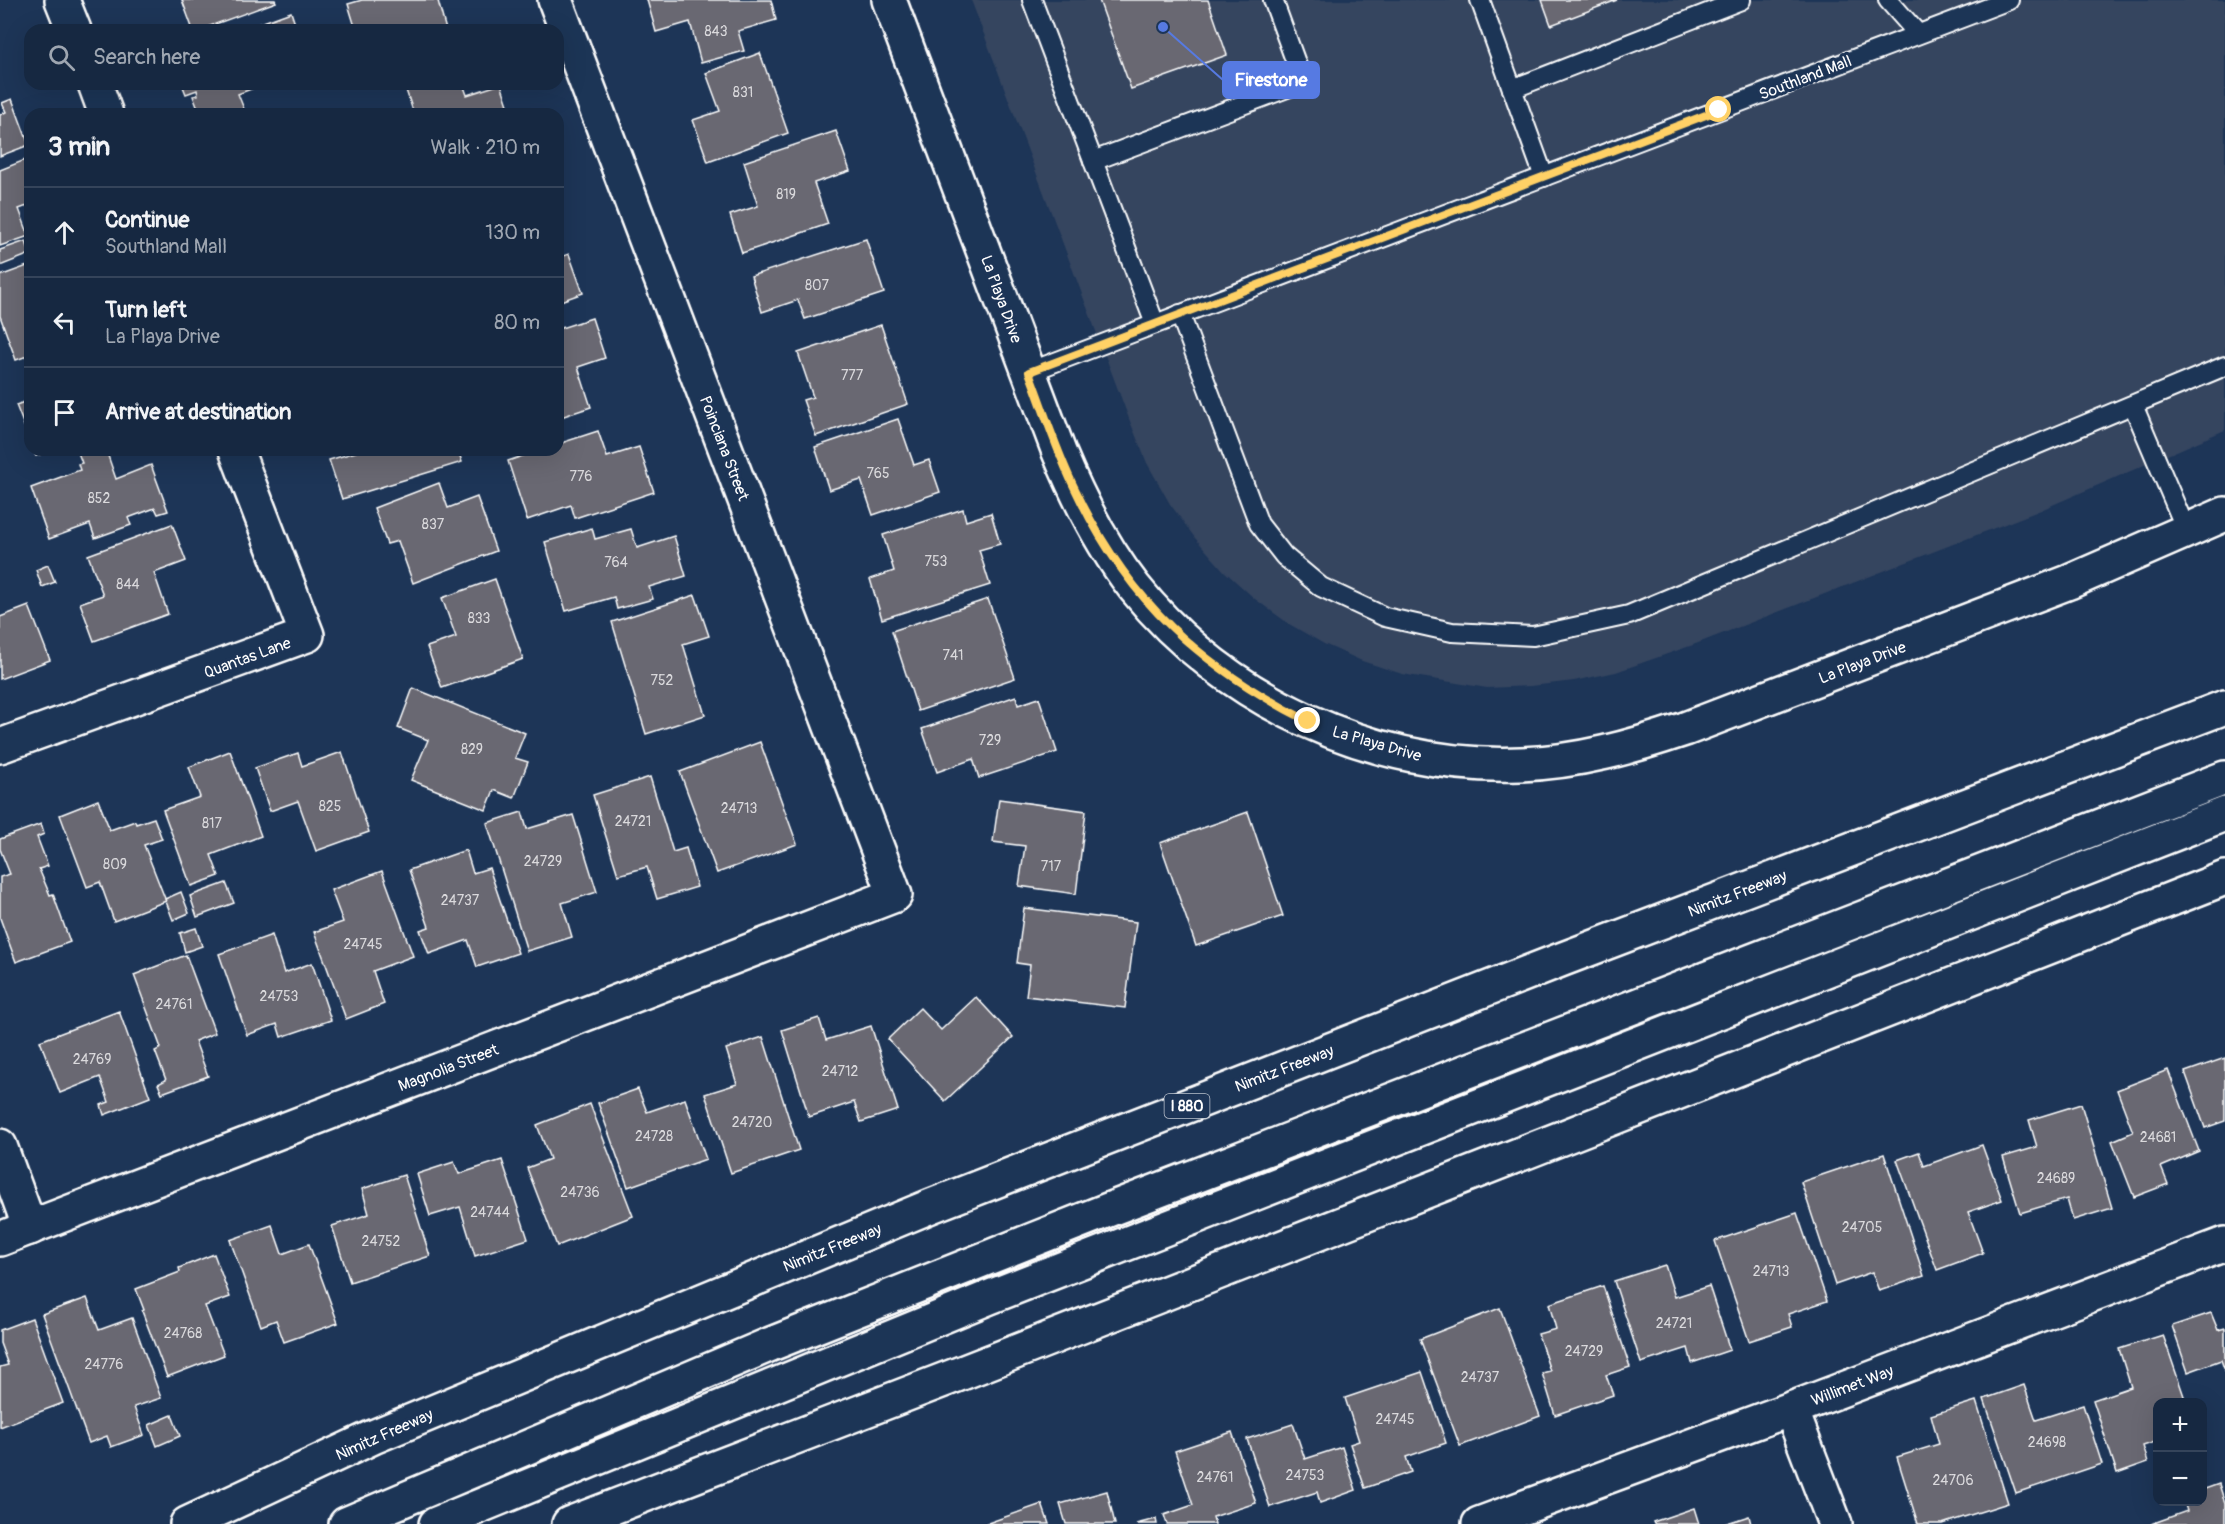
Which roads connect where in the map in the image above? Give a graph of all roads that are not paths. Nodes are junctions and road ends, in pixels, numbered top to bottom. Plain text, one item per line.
1 (62, 0) edge
2 (555, 0) edge
3 (890, 0) edge
4 (1032, 0) edge
5 (1273, 0) edge
6 (1480, 0) edge
7 (1741, 0) edge
8 (1888, 0) edge
9 (2009, 0) edge
10 (72, 24) edge
11 (1918, 34) junction
12 (1512, 89) junction
13 (97, 90) edge
14 (104, 108) edge
15 (1093, 161) junction
16 (1544, 177) junction
17 (1180, 314) junction
18 (1155, 324) junction
19 (2225, 366) edge
20 (1029, 372) junction
21 (2133, 405) junction
22 (238, 456) edge
23 (2225, 514) edge
24 (2187, 532) junction
25 (2216, 707) edge
26 (0, 746) edge
27 (2225, 778) edge
28 (2225, 814) edge
29 (2225, 878) edge
30 (895, 895) joint
31 (0, 1146) edge
32 (15, 1234) edge
33 (2225, 1244) edge
34 (1791, 1409) junction
35 (187, 1524) edge
36 (346, 1524) edge
37 (436, 1524) edge
38 (569, 1524) edge
39 (1479, 1524) edge
40 (1835, 1524) edge

1 - 10 main road
2 - 30 main road, Poinciana Street
3 - 20 main road, La Playa Drive
4 - 15 lane
5 - 15 lane
6 - 12 lane
7 - 12 lane
8 - 11 lane
9 - 11 lane, Southland Mall
11 - 16 lane, Southland Mall
12 - 16 lane
13 - 14 main road
15 - 18 lane
16 - 17 lane, Southland Mall
17 - 18 lane, Southland Mall
17 - 21 lane
18 - 20 lane, Southland Mall
19 - 21 lane
20 - 24 main road, La Playa Drive
21 - 24 lane
22 - 26 main road, Quantas Lane
23 - 24 main road, La Playa Drive
25 - 35 main road, Nimitz Freeway / I 880
27 - 36 main road
28 - 37 main road
29 - 38 main road
30 - 32 main road, Magnolia Street
31 - 32 main road
33 - 34 main road, Willimet Way
34 - 39 main road, Willimet Way
34 - 40 main road

